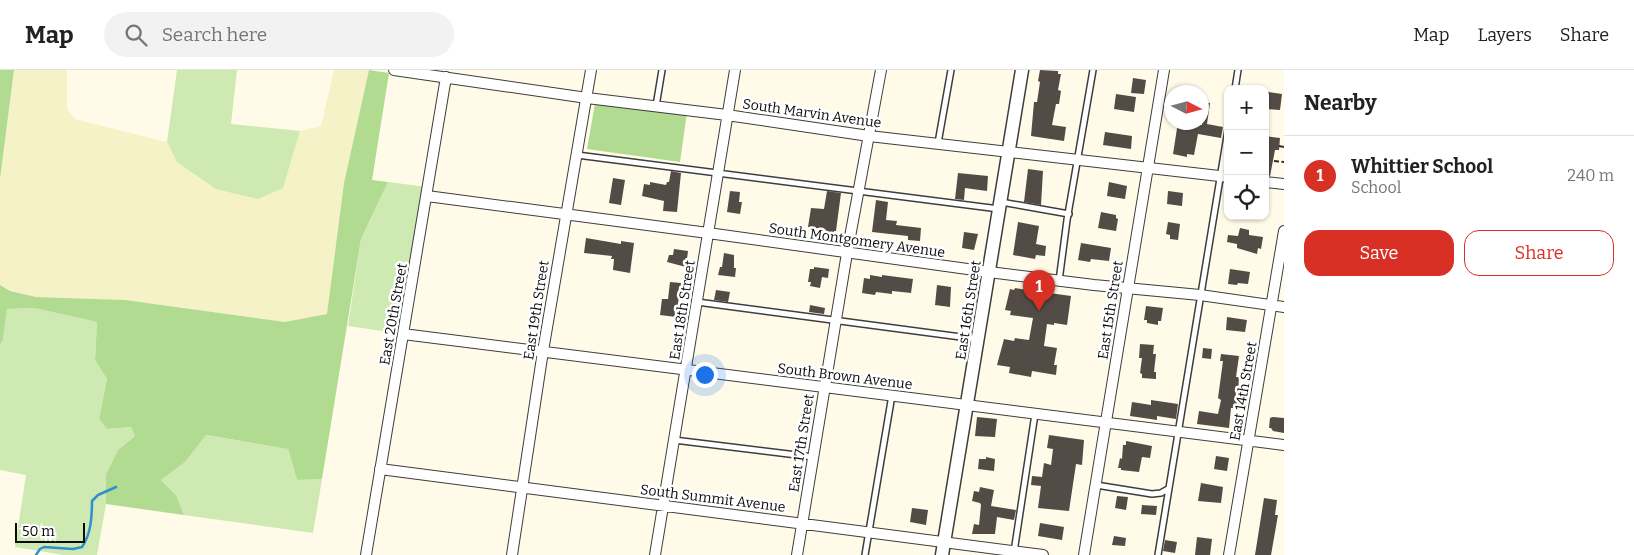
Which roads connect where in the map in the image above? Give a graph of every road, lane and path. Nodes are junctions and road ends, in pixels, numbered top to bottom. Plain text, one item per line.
1 (394, 70) edge
2 (591, 70) edge
3 (662, 70) edge
4 (735, 70) edge
5 (881, 70) edge
6 (951, 70) edge
7 (1022, 70) edge
8 (1092, 70) edge
9 (1164, 70) edge
10 (1238, 70) edge
11 (446, 77) junction
12 (1236, 85) edge
13 (588, 98) junction
14 (656, 106) junction
15 (728, 115) junction
16 (869, 136) junction
17 (938, 144) junction
18 (1279, 146) dead end
19 (1284, 147) edge
20 (1009, 152) junction
21 (577, 155) junction
22 (1078, 160) junction
23 (1274, 161) dead end
24 (1284, 162) edge
25 (1147, 167) junction
26 (718, 174) junction
27 (1224, 176) edge
28 (1269, 182) edge
29 (1284, 184) edge
30 (858, 191) junction
31 (427, 196) junction
32 (1000, 206) junction
33 (1068, 214) junction
34 (566, 215) junction
35 (1284, 231) edge
36 (708, 233) junction
37 (847, 253) junction
38 (989, 272) junction
39 (1060, 281) junction
40 (1127, 289) junction
41 (1200, 295) junction
42 (697, 302) junction
43 (1272, 306) junction
44 (1284, 307) edge
45 (836, 320) junction
46 (403, 334) junction
47 (978, 340) junction
48 (543, 351) junction
49 (686, 369) junction
50 (824, 387) junction
51 (892, 396) junction
52 (967, 405) junction
53 (1035, 414) junction
54 (1106, 423) junction
55 (1178, 432) junction
56 (674, 440) junction
57 (1249, 441) junction
58 (1284, 446) edge
59 (813, 457) junction
60 (380, 469) junction
61 (1095, 485) junction
62 (523, 488) junction
63 (1168, 489) junction
64 (664, 506) junction
65 (802, 524) junction
66 (869, 532) junction
67 (943, 549) edge
68 (1014, 553) edge
69 (366, 555) edge
70 (512, 555) edge
71 (655, 555) edge
72 (797, 555) edge
73 (865, 555) edge
74 (1043, 555) edge
75 (1084, 555) edge
76 (1158, 555) edge
77 (1230, 555) edge

1 - 11 street, South Marvin Avenue
2 - 13 street, East 19th Street
3 - 14 lane
4 - 15 street, East 18th Street
5 - 16 street, East 17th Street
6 - 17 lane
7 - 20 street, East 16th Street
8 - 22 lane
9 - 25 street, East 15th Street
10 - 12 lane
11 - 13 street, South Marvin Avenue
11 - 31 street, East 20th Street
13 - 14 street, South Marvin Avenue
13 - 21 street, East 19th Street
14 - 15 street, South Marvin Avenue
15 - 16 street, South Marvin Avenue
15 - 26 street, East 18th Street
16 - 17 street, South Marvin Avenue
16 - 30 street, East 17th Street
17 - 20 street, South Marvin Avenue
18 - 19 path
20 - 22 street, South Marvin Avenue
20 - 32 street, East 16th Street
21 - 26 lane
21 - 34 street, East 19th Street
22 - 25 street, South Marvin Avenue
22 - 33 lane
23 - 24 path
25 - 27 street, South Marvin Avenue
25 - 40 street, East 15th Street
26 - 30 lane
26 - 36 street, East 18th Street
27 - 41 lane
28 - 29 street
30 - 32 lane
30 - 37 street, East 17th Street
31 - 34 street, South Montgomery Avenue
31 - 46 street, East 20th Street
32 - 33 lane
32 - 38 street, East 16th Street
33 - 39 lane
34 - 36 street, South Montgomery Avenue
34 - 48 street, East 19th Street
35 - 43 street, East 14th Street
36 - 37 street, South Montgomery Avenue
36 - 42 street, East 18th Street
37 - 38 street, South Montgomery Avenue
37 - 45 street, East 17th Street
38 - 39 street, South Montgomery Avenue
38 - 47 street, East 16th Street
39 - 40 street, South Montgomery Avenue
40 - 41 street, South Montgomery Avenue
40 - 54 street, East 15th Street
41 - 43 street, South Montgomery Avenue
41 - 55 lane
42 - 45 lane
42 - 49 street, East 18th Street
43 - 44 street, South Montgomery Avenue
43 - 57 street, East 14th Street
45 - 47 lane
45 - 50 street, East 17th Street
46 - 48 street, South Brown Avenue
46 - 60 street, East 20th Street
47 - 52 street, East 16th Street
48 - 49 street, South Brown Avenue
48 - 62 street, East 19th Street
49 - 50 street, South Brown Avenue
49 - 56 street, East 18th Street
50 - 51 street, South Brown Avenue
50 - 59 street, East 17th Street
51 - 52 street, South Brown Avenue
51 - 66 lane
52 - 53 street, South Brown Avenue
52 - 67 street, East 16th Street
53 - 54 street, South Brown Avenue
53 - 68 lane
54 - 55 street, South Brown Avenue
54 - 61 street, East 15th Street
55 - 57 street, South Brown Avenue
55 - 63 lane
56 - 59 lane
56 - 64 street, East 18th Street
57 - 58 street, South Brown Avenue
57 - 77 street, East 14th Street
59 - 65 street, East 17th Street
60 - 62 street, South Summit Avenue
60 - 69 street, East 20th Street
61 - 63 lane
61 - 75 street, East 15th Street
62 - 64 street, South Summit Avenue
62 - 70 street, East 19th Street
63 - 76 lane
64 - 65 street, South Summit Avenue
64 - 71 street, East 18th Street
65 - 66 street, South Summit Avenue
65 - 72 street, East 17th Street
66 - 67 street, South Summit Avenue
66 - 73 lane
67 - 68 street, South Summit Avenue
68 - 74 street, South Summit Avenue

